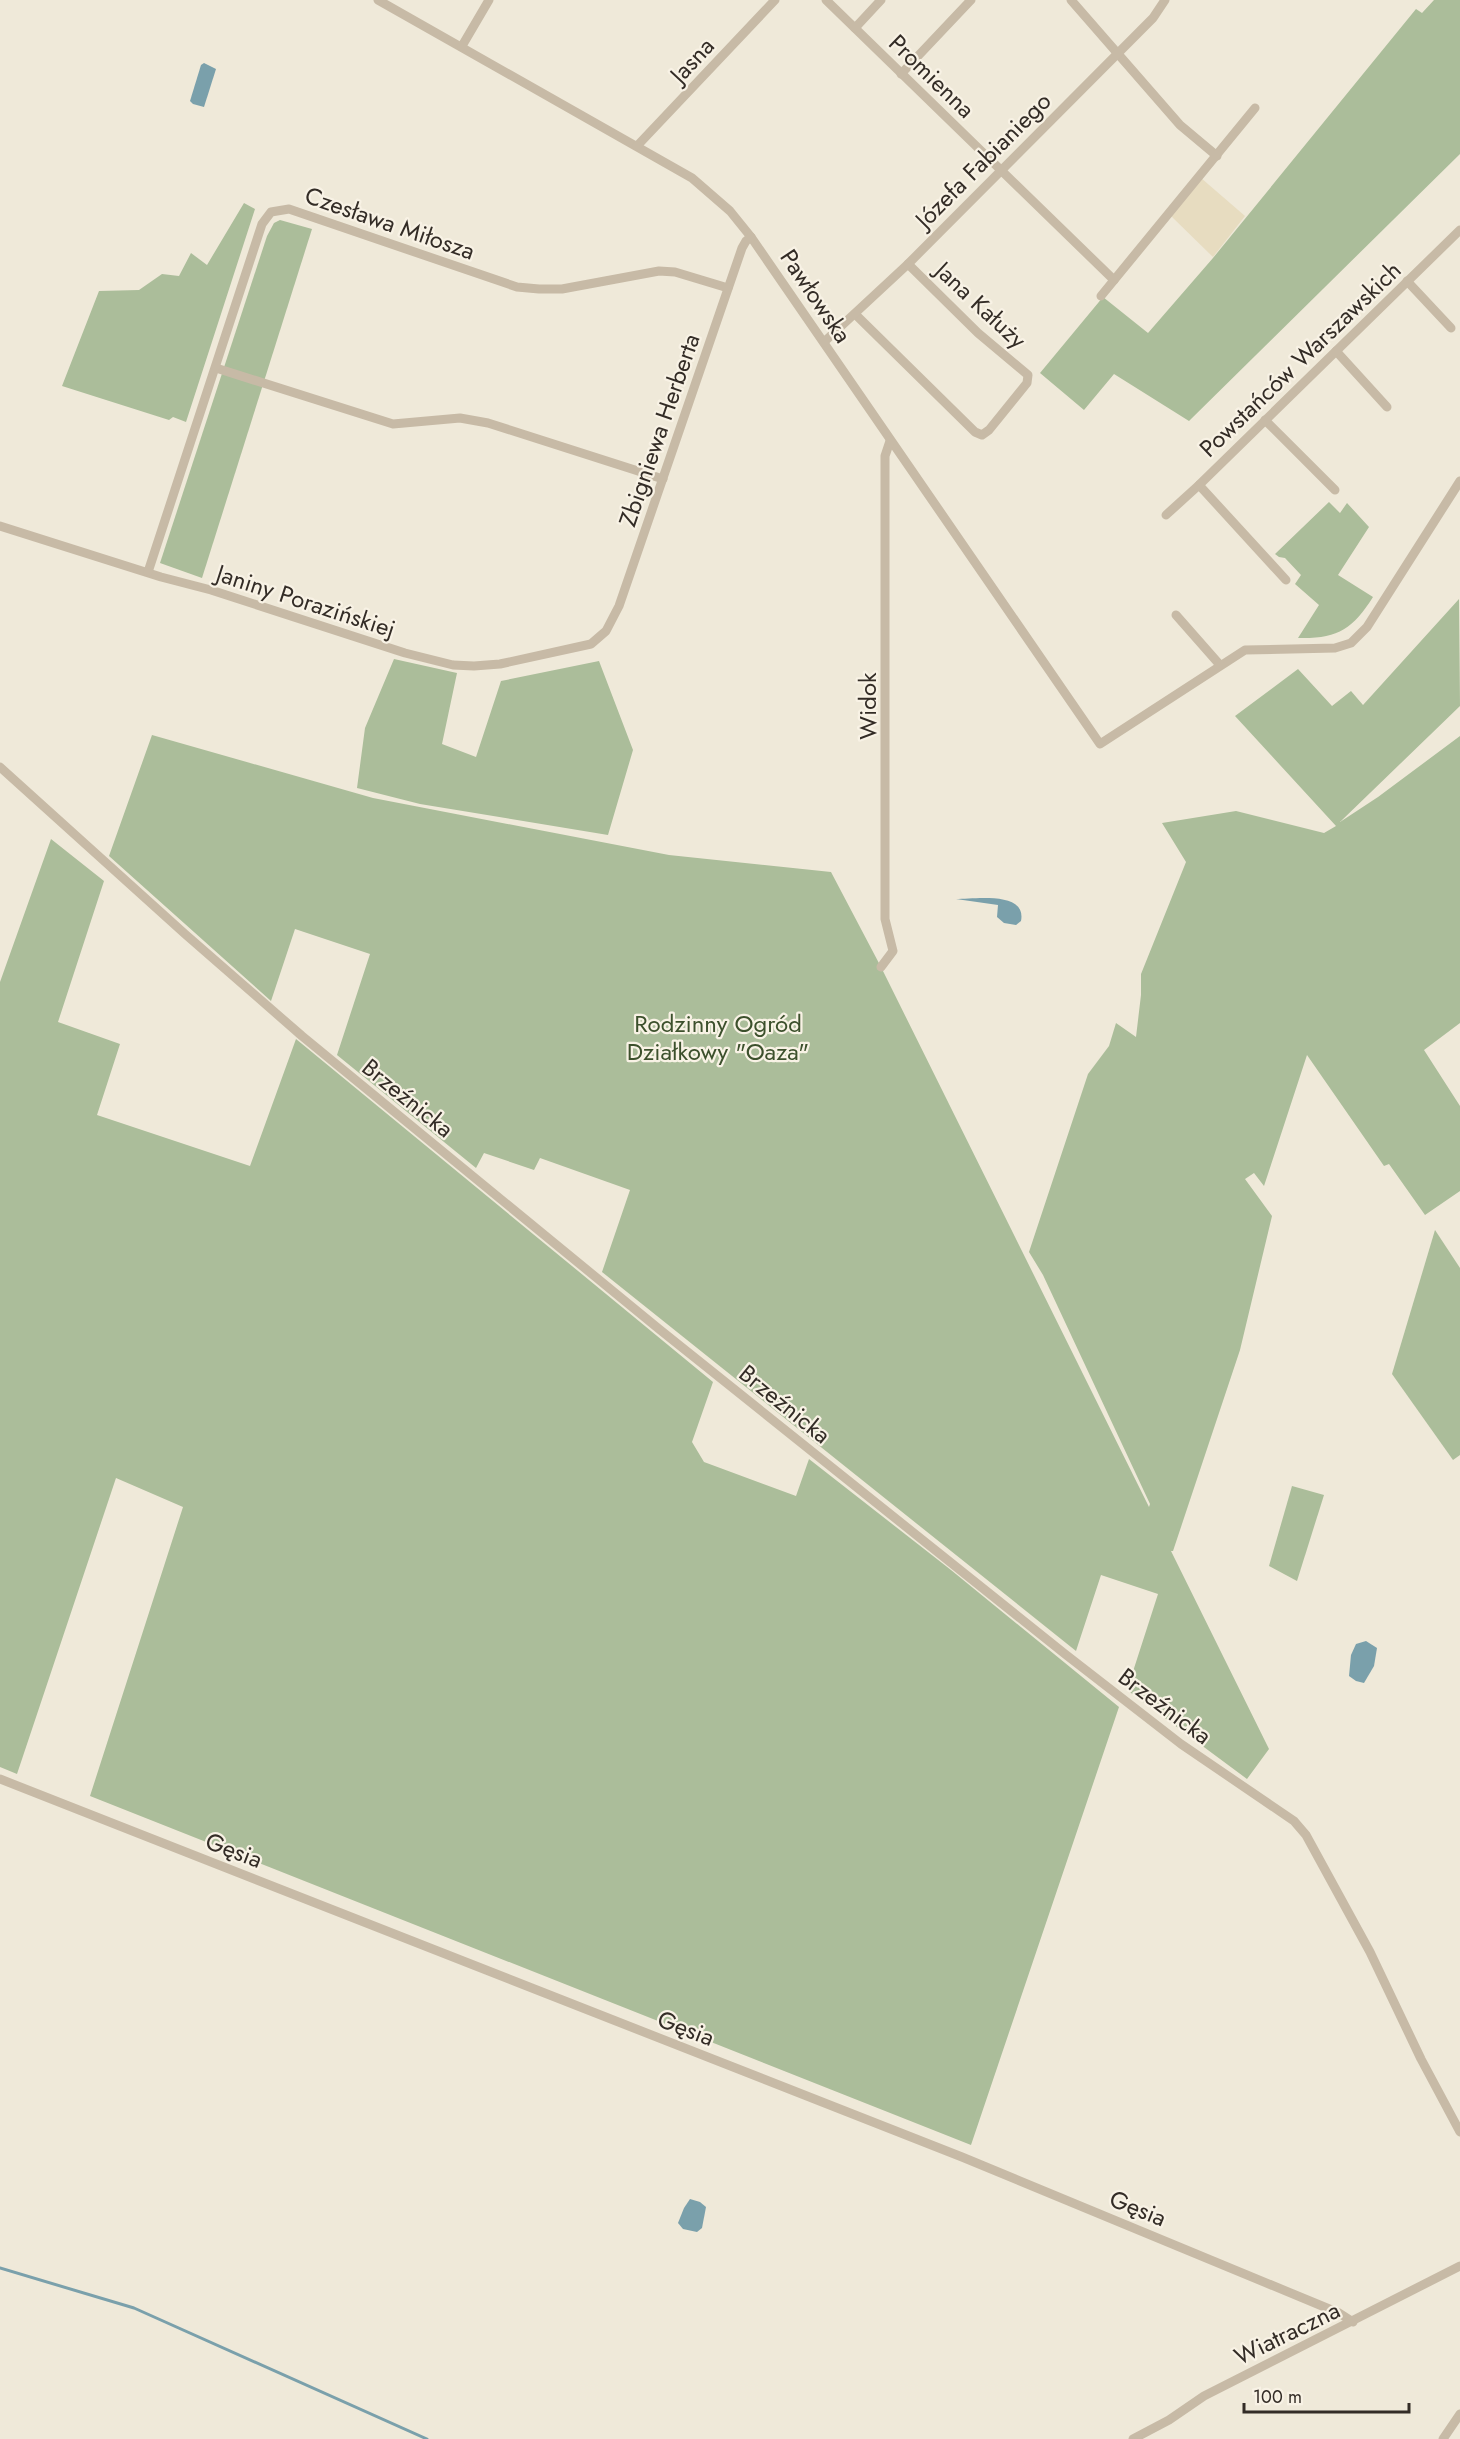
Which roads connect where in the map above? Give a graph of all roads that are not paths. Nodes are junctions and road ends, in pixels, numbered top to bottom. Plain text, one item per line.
1 (378, 0) edge
2 (489, 0) edge
3 (775, 0) edge
4 (826, 0) edge
5 (881, 0) edge
6 (971, 0) edge
7 (1071, 0) edge
8 (1165, 0) edge
9 (855, 28) junction
10 (462, 46) junction
11 (1118, 52) junction
12 (902, 74) junction
13 (1255, 108) dead end
14 (637, 146) junction
15 (1217, 156) junction
16 (1000, 171) junction
17 (1460, 230) edge
18 (751, 237) junction
19 (908, 264) junction
20 (1114, 280) junction
21 (1407, 281) junction
22 (728, 288) junction
23 (1101, 296) dead end
24 (855, 314) junction
25 (1451, 328) dead end
26 (824, 342) junction
27 (1336, 351) junction
28 (216, 368) junction
29 (1388, 407) dead end
30 (1264, 420) junction
31 (890, 441) junction
32 (663, 480) junction
33 (1460, 481) edge
34 (1198, 485) junction
35 (1335, 490) dead end
36 (1166, 514) dead end
37 (0, 526) edge
38 (148, 572) junction
39 (1286, 580) dead end
40 (1176, 615) dead end
41 (602, 636) joint
42 (1220, 665) junction
43 (0, 767) edge
44 (881, 967) dead end
45 (0, 1779) edge
46 (1460, 2132) edge
47 (1460, 2266) edge
48 (1353, 2322) junction
49 (1460, 2414) edge
50 (1133, 2439) edge
51 (1443, 2439) edge

1 - 10 street, Pawłowska
2 - 10 street
3 - 14 street, Jasna
4 - 9 street, Promienna
5 - 9 street
6 - 12 street
7 - 11 street
8 - 11 street, Józefa Fabianiego
9 - 12 street, Promienna
10 - 14 street, Pawłowska
11 - 15 street
11 - 16 street, Józefa Fabianiego
12 - 16 street, Promienna
13 - 15 street
14 - 18 street, Pawłowska
15 - 20 street
16 - 19 street, Józefa Fabianiego
16 - 20 street, Promienna
17 - 21 street, Powstańców Warszawskich
18 - 22 street, Zbigniewa Herberta
18 - 26 street, Pawłowska
19 - 24 street, Józefa Fabianiego
19 - 24 street, Jana Kałuży
20 - 23 street
21 - 25 street
21 - 27 street, Powstańców Warszawskich
22 - 28 street, Czesława Miłosza
22 - 32 street, Zbigniewa Herberta
24 - 26 street, Józefa Fabianiego
26 - 31 street, Pawłowska
27 - 29 street
27 - 30 street, Powstańców Warszawskich
28 - 32 street
28 - 38 street, Czesława Miłosza
30 - 34 street, Powstańców Warszawskich
30 - 35 street
31 - 42 street, Pawłowska
31 - 44 street, Widok
32 - 41 street, Zbigniewa Herberta
33 - 42 street
34 - 36 street, Powstańców Warszawskich
34 - 39 street
37 - 38 street, Janiny Porazińskiej
38 - 41 street, Janiny Porazińskiej
40 - 42 street
43 - 46 street, Brzeźnicka
45 - 48 street, Gęsia
47 - 48 street, Wiatraczna
48 - 50 street, Wiatraczna
49 - 51 street

